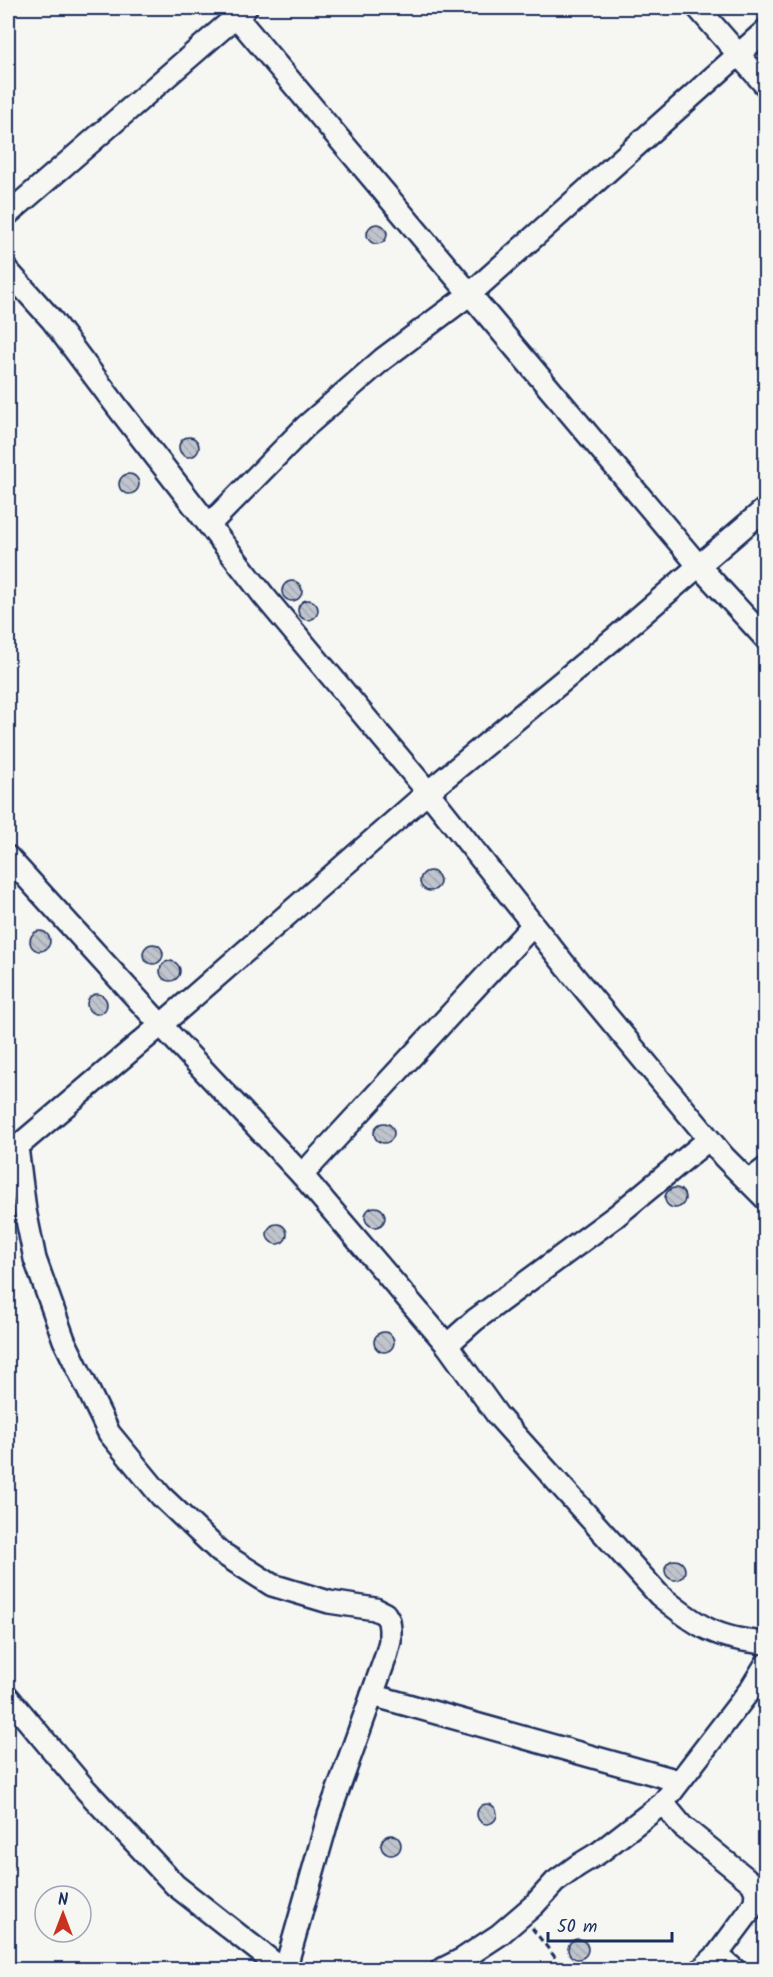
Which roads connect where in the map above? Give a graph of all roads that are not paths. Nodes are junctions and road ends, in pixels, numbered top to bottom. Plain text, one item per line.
1 (698, 8) edge
2 (237, 10) edge
3 (765, 30) edge
4 (738, 53) junction
5 (765, 86) edge
6 (8, 214) edge
7 (8, 271) edge
8 (470, 294) junction
9 (765, 508) edge
10 (209, 525) junction
11 (698, 565) junction
12 (765, 639) edge
13 (428, 792) junction
14 (8, 858) edge
15 (533, 925) junction
16 (161, 1025) junction
17 (709, 1139) junction
18 (12, 1145) edge
19 (8, 1171) edge
20 (757, 1174) edge
21 (302, 1175) junction
22 (765, 1199) edge
23 (447, 1345) junction
24 (765, 1643) edge
25 (765, 1665) edge
26 (372, 1695) junction
27 (8, 1697) edge
28 (680, 1781) junction
29 (663, 1803) junction
30 (717, 1955) junction
31 (284, 1970) edge
32 (441, 1970) edge
33 (701, 1970) edge
34 (735, 1970) edge

1 - 4 street
2 - 6 street
2 - 8 street
3 - 4 street
4 - 5 street
4 - 8 street
7 - 10 street
8 - 10 street
8 - 11 street
9 - 11 street
10 - 13 street
11 - 12 street
11 - 13 street
13 - 15 street
13 - 16 street
14 - 16 street
15 - 17 street
15 - 21 street
16 - 18 street
16 - 21 street
17 - 20 street
17 - 23 street
18 - 19 street
18 - 26 street
20 - 22 street
21 - 23 street
23 - 24 street
25 - 28 street
26 - 28 street
26 - 31 street
27 - 31 street
28 - 29 street
29 - 30 street
29 - 32 street
30 - 33 street
30 - 34 street

